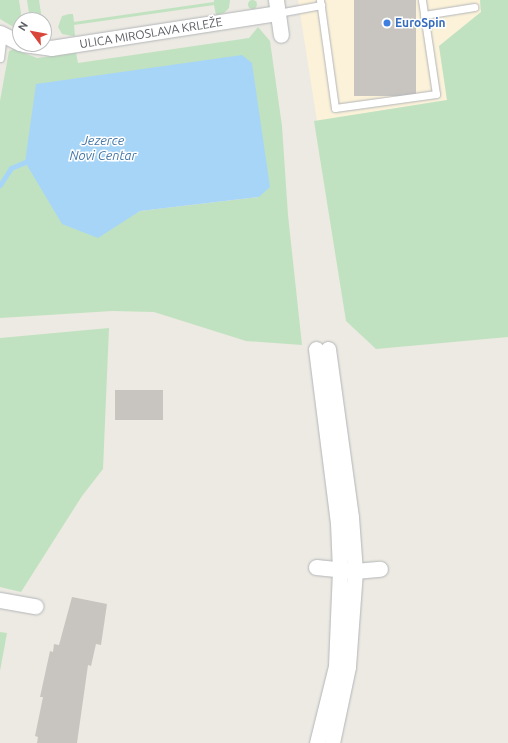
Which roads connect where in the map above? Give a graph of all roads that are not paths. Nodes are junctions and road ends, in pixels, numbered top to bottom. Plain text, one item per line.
1 (422, 0) edge
2 (320, 3) edge
3 (277, 7) edge
4 (474, 7) dead end
5 (424, 15) junction
6 (1, 34) edge
7 (281, 35) dead end
8 (12, 39) edge
9 (52, 48) edge
10 (0, 58) edge
11 (316, 567) dead end
12 (380, 569) dead end
13 (340, 570) junction
14 (356, 571) junction
15 (0, 600) edge
16 (34, 606) dead end
17 (317, 743) edge
18 (332, 743) edge

1 - 5 lane
2 - 3 lane
2 - 5 lane
3 - 7 street
3 - 9 street, ULICA MIROSLAVA KRLEŽE
4 - 5 lane
6 - 8 street
6 - 10 lane
11 - 13 street
12 - 14 street
13 - 14 street
13 - 14 street
13 - 17 street
14 - 18 street
15 - 16 street

